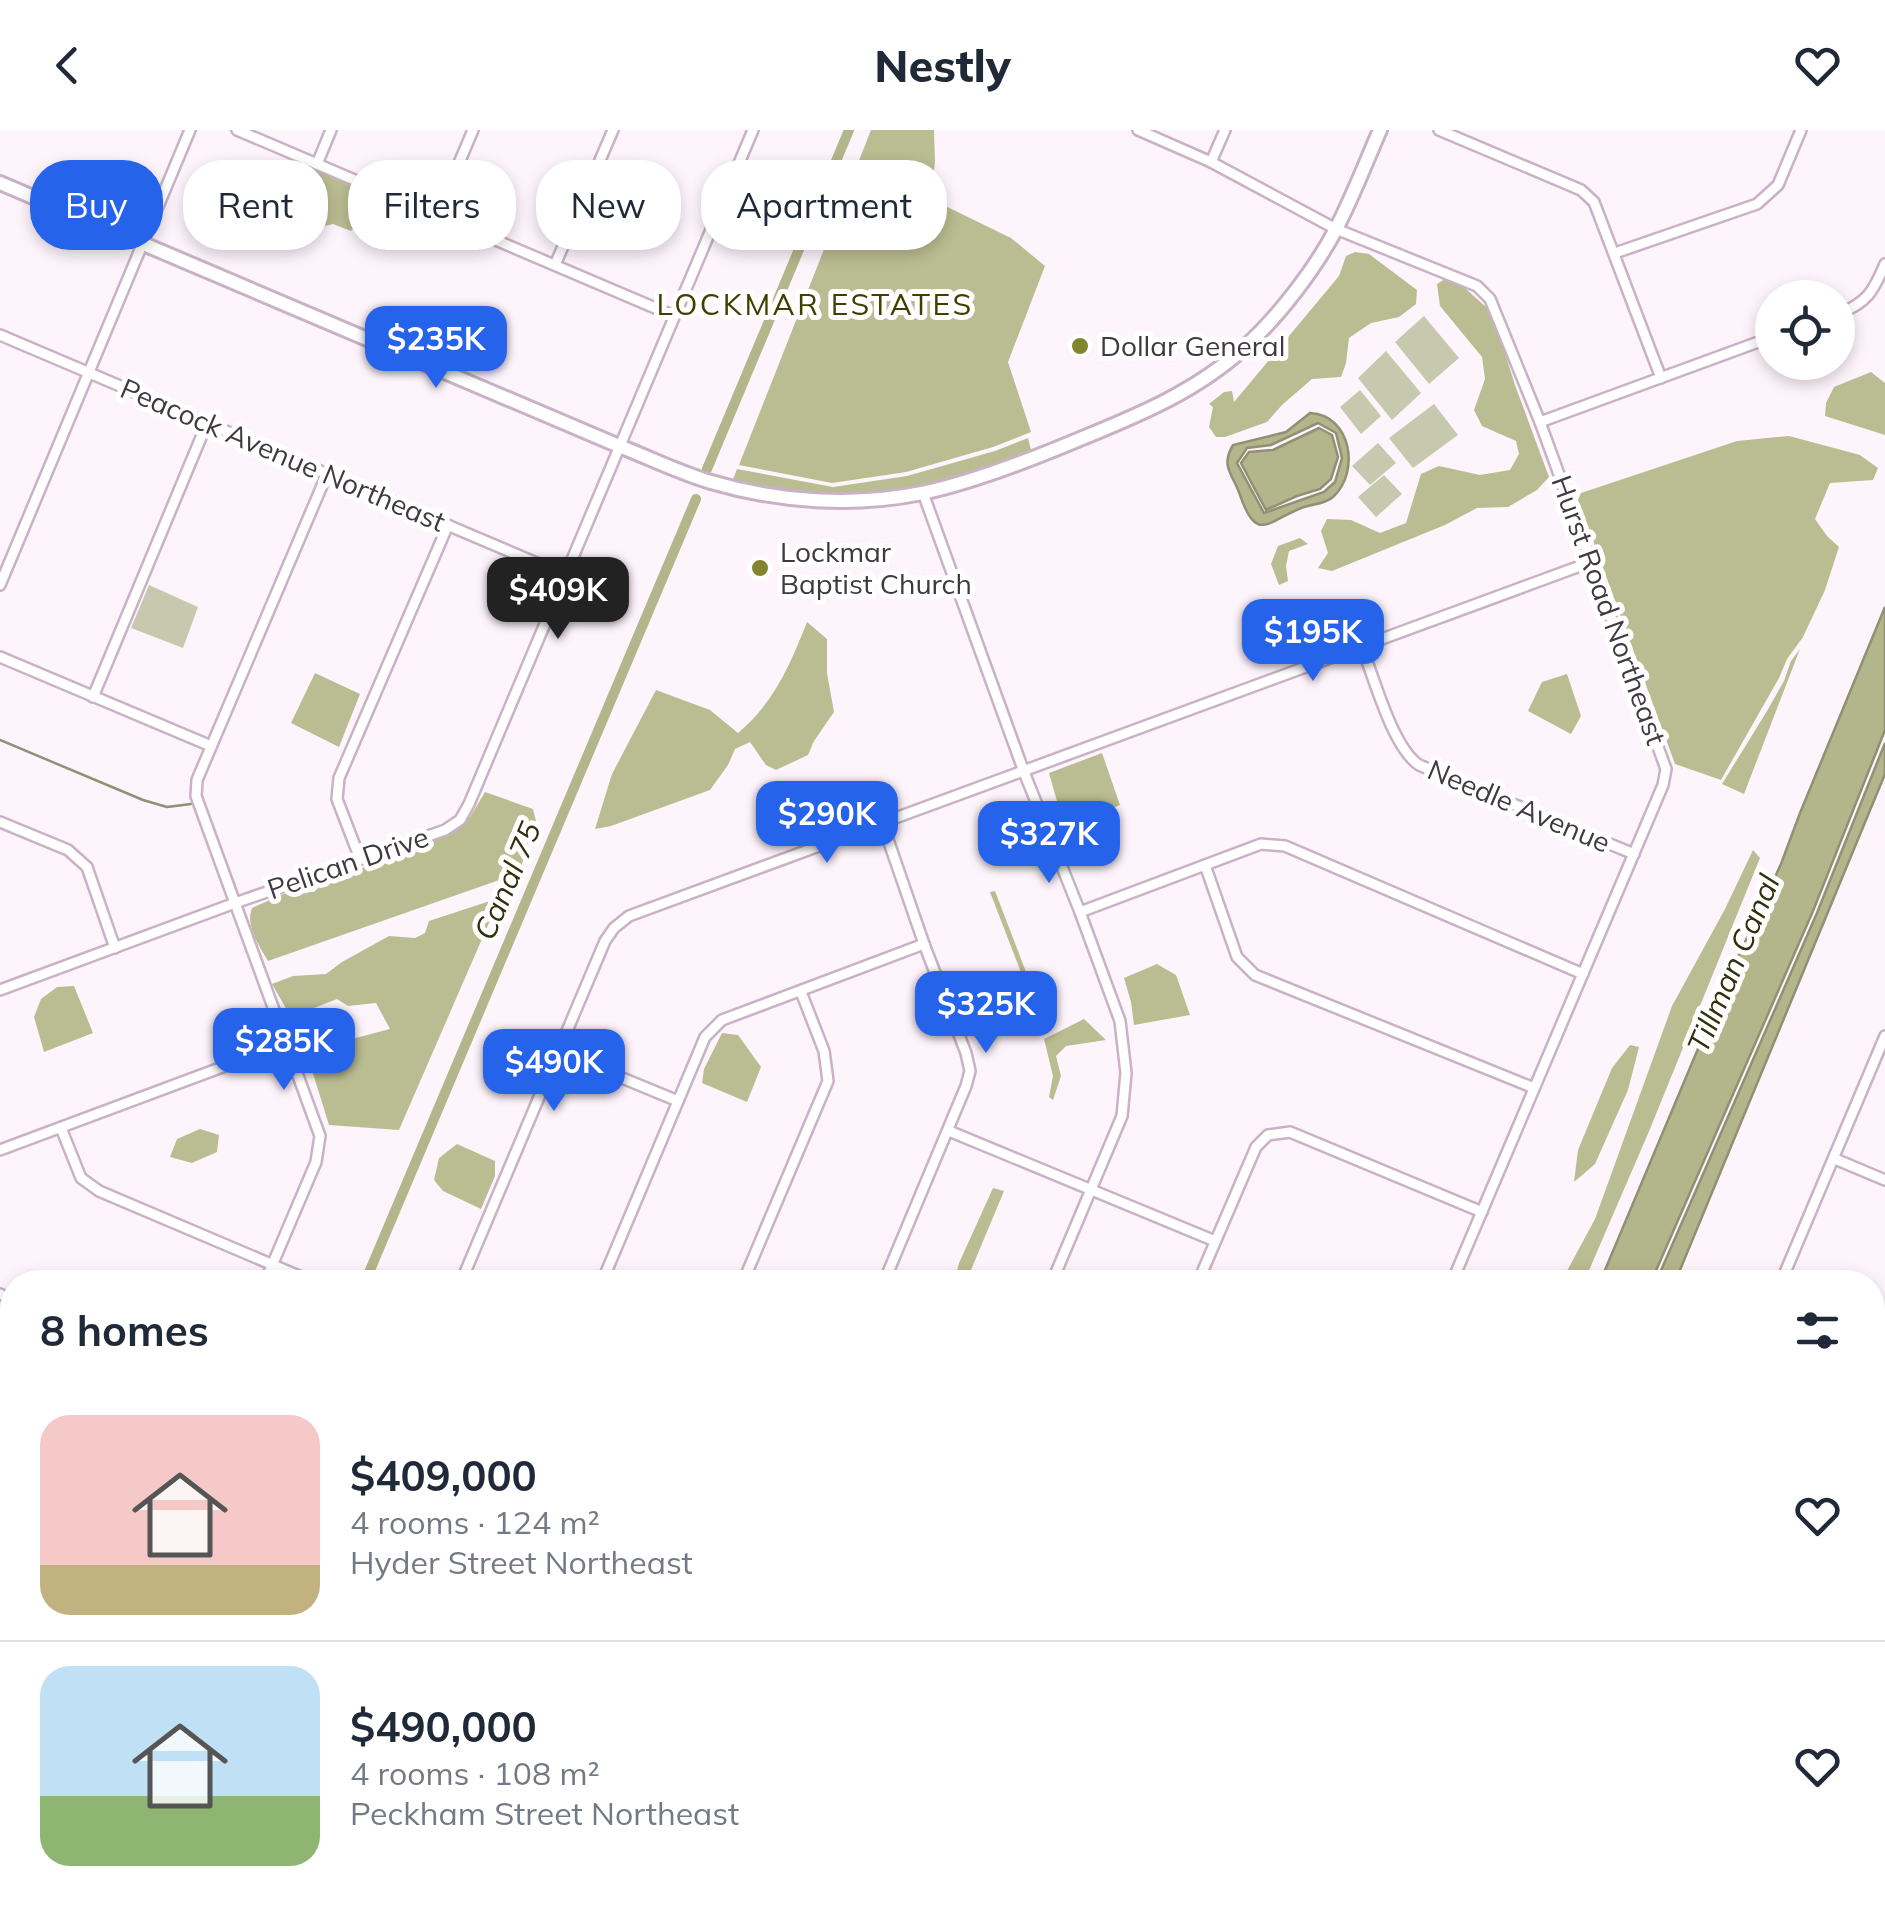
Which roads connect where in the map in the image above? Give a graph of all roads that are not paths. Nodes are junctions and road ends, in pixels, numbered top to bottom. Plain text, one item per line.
1 (190, 130) edge
2 (237, 130) edge
3 (331, 130) edge
4 (472, 130) edge
5 (613, 130) edge
6 (753, 130) edge
7 (1138, 130) edge
8 (1225, 130) edge
9 (1380, 130) edge
10 (1439, 130) edge
11 (1801, 130) edge
12 (307, 160) edge
13 (318, 160) edge
14 (460, 160) edge
15 (1211, 162) junction
16 (0, 184) edge
17 (163, 195) edge
18 (30, 197) edge
19 (1336, 229) junction
20 (516, 249) edge
21 (140, 250) edge
22 (157, 250) edge
23 (1616, 254) junction
24 (1885, 264) edge
25 (555, 266) junction
26 (1855, 307) edge
27 (674, 316) junction
28 (0, 336) edge
29 (1755, 344) edge
30 (89, 373) junction
31 (1661, 378) junction
32 (1540, 422) junction
33 (207, 424) junction
34 (620, 446) junction
35 (326, 474) junction
36 (923, 492) junction
37 (448, 525) junction
38 (1590, 562) junction
39 (565, 575) junction
40 (0, 585) edge
41 (1361, 645) junction
42 (0, 657) edge
43 (93, 697) junction
44 (211, 746) junction
45 (1024, 772) junction
46 (0, 822) edge
47 (883, 825) junction
48 (1634, 854) junction
49 (360, 859) junction
50 (1205, 865) junction
51 (235, 903) junction
52 (1080, 912) junction
53 (924, 944) junction
54 (115, 948) junction
55 (1584, 974) junction
56 (0, 990) edge
57 (801, 992) junction
58 (1884, 1039) edge
59 (286, 1043) junction
60 (559, 1052) junction
61 (1534, 1088) junction
62 (678, 1101) junction
63 (62, 1128) junction
64 (949, 1130) junction
65 (0, 1150) edge
66 (1834, 1159) junction
67 (1885, 1180) edge
68 (1092, 1188) junction
69 (1482, 1212) junction
70 (1215, 1241) junction
71 (272, 1266) junction
72 (270, 1270) edge
73 (282, 1270) edge
74 (466, 1270) edge
75 (607, 1270) edge
76 (748, 1270) edge
77 (889, 1270) edge
78 (1057, 1270) edge
79 (1203, 1270) edge
80 (1457, 1270) edge
81 (1787, 1270) edge

1 - 17 street
2 - 12 street
3 - 13 street
4 - 14 street
5 - 25 street
6 - 27 street
7 - 15 street, Hurst Road Northeast
8 - 15 street
9 - 19 street
10 - 23 street
11 - 23 street
15 - 19 street, Hurst Road Northeast
16 - 18 street
19 - 32 street, Hurst Road Northeast
19 - 36 street
20 - 25 street
21 - 30 street
22 - 34 street
23 - 31 street
24 - 26 street
25 - 27 street
27 - 34 street
28 - 30 street, Peacock Avenue Northeast
29 - 31 street
30 - 33 street, Peacock Avenue Northeast
30 - 40 street
31 - 32 street
32 - 38 street, Hurst Road Northeast
33 - 35 street, Peacock Avenue Northeast
33 - 43 street
34 - 36 street
34 - 39 street
35 - 37 street, Peacock Avenue Northeast
35 - 44 street
36 - 45 street
37 - 39 street, Peacock Avenue Northeast
37 - 49 street
38 - 41 street
38 - 48 street, Hurst Road Northeast
39 - 49 street, Pelican Drive
41 - 45 street
41 - 48 street, Needle Avenue
42 - 43 street
43 - 44 street
44 - 51 street
45 - 47 street
45 - 52 street
46 - 54 street
47 - 53 street
47 - 60 street
48 - 55 street, Hurst Road Northeast
49 - 51 street, Pelican Drive
50 - 52 street
50 - 55 street
50 - 61 street
51 - 54 street, Pelican Drive
51 - 59 street
52 - 68 street
53 - 57 street
53 - 64 street
54 - 56 street, Pelican Drive
55 - 61 street, Hurst Road Northeast
57 - 62 street
57 - 76 street
58 - 66 street
59 - 63 street
59 - 71 street
60 - 62 street
60 - 74 street
61 - 69 street, Hurst Road Northeast
62 - 75 street
63 - 65 street
63 - 71 street
64 - 68 street
64 - 77 street
66 - 67 street
66 - 81 street
68 - 70 street
68 - 78 street
69 - 70 street
69 - 80 street, Hurst Road Northeast
70 - 79 street
71 - 72 street
71 - 73 street

